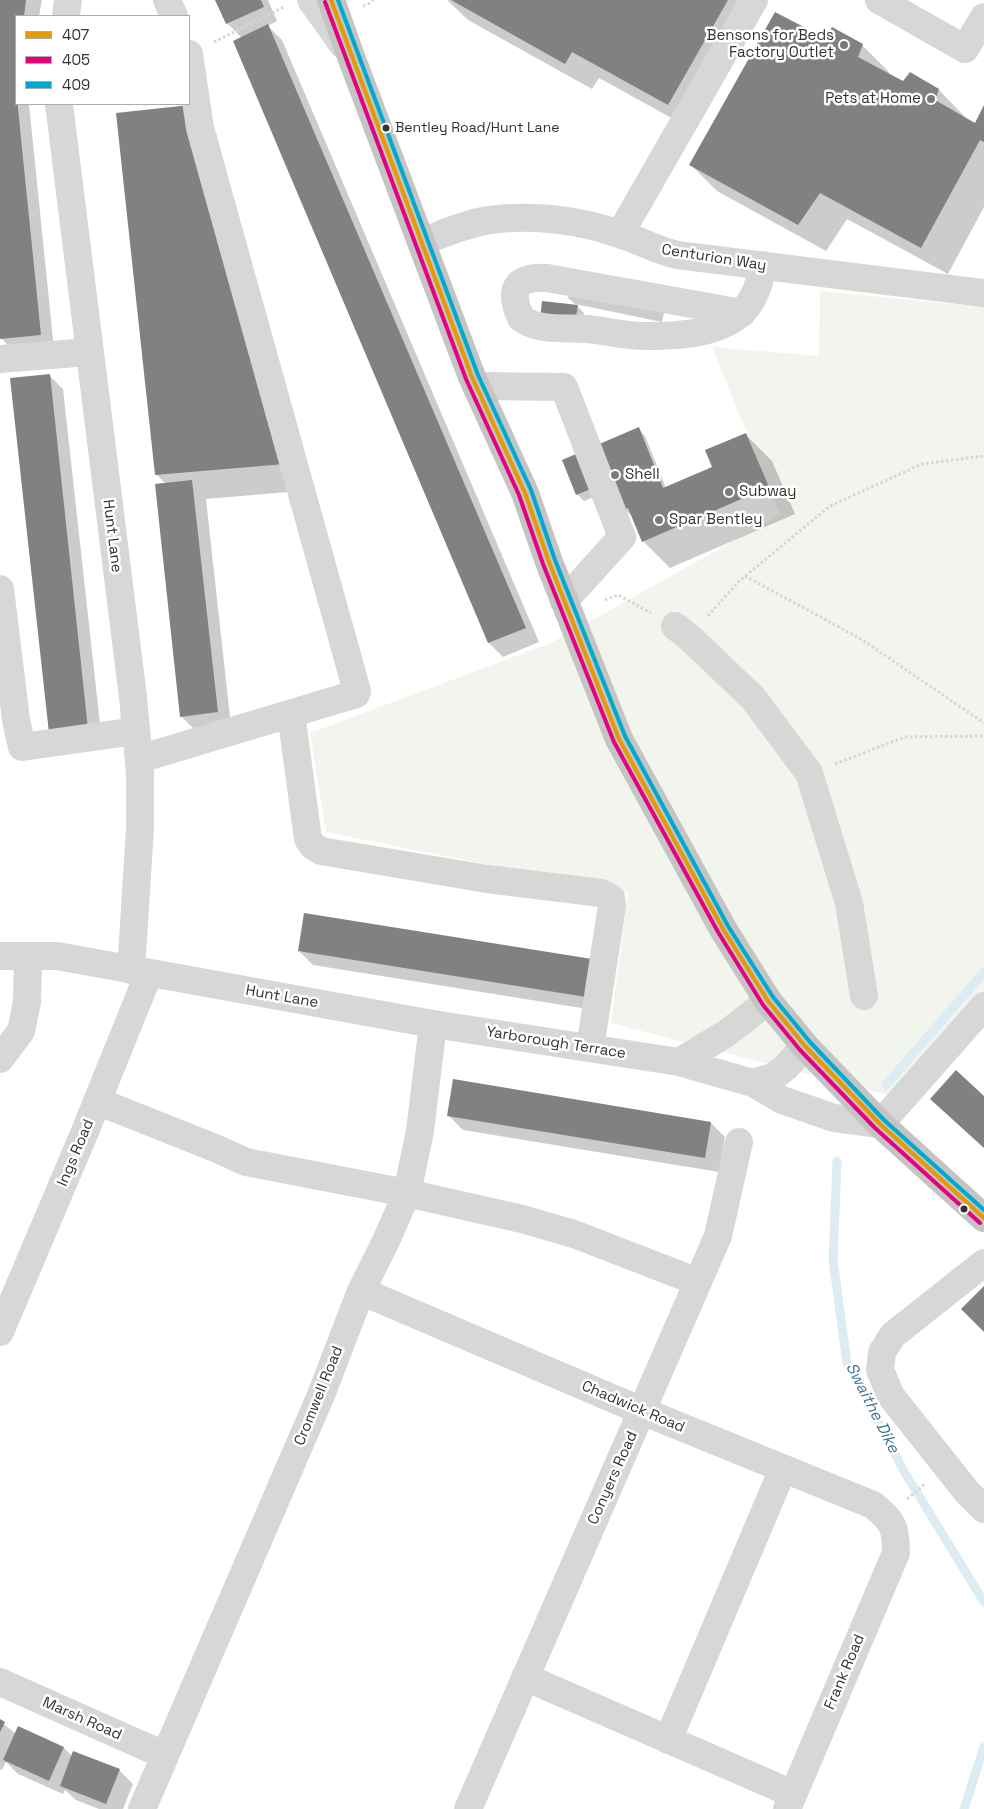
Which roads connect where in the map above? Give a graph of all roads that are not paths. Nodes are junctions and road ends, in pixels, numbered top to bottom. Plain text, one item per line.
1 (68, 0) edge
2 (167, 0) edge
3 (331, 0) edge
4 (352, 0) edge
5 (754, 0) edge
6 (879, 0) edge
7 (300, 2) edge
8 (916, 9) edge
9 (66, 15) edge
10 (174, 15) edge
11 (984, 17) edge
12 (350, 54) junction
13 (190, 62) edge
14 (59, 105) edge
15 (620, 234) junction
16 (421, 242) junction
17 (763, 266) junction
18 (984, 293) edge
19 (742, 313) junction
20 (89, 352) junction
21 (0, 359) edge
22 (476, 386) junction
23 (0, 589) edge
24 (567, 608) junction
25 (682, 632) road end
26 (292, 713) junction
27 (136, 731) junction
28 (139, 759) junction
29 (0, 956) edge
30 (28, 956) junction
31 (140, 972) junction
32 (864, 996) dead end
33 (768, 1002) junction
34 (984, 1006) edge
35 (433, 1024) junction
36 (805, 1046) junction
37 (590, 1048) junction
38 (0, 1059) edge
39 (679, 1062) junction
40 (753, 1084) junction
41 (97, 1101) junction
42 (880, 1124) junction
43 (739, 1142) dead end
44 (407, 1193) junction
45 (984, 1218) edge
46 (984, 1264) edge
47 (698, 1282) junction
48 (361, 1291) junction
49 (0, 1332) edge
50 (642, 1412) junction
51 (783, 1470) junction
52 (984, 1509) edge
53 (892, 1524) joint
54 (525, 1677) junction
55 (0, 1682) edge
56 (668, 1740) junction
57 (164, 1755) junction
58 (790, 1801) edge
59 (142, 1809) edge
60 (468, 1809) edge

1 - 9 street
2 - 10 street
3 - 12 highway
4 - 12 highway
5 - 15 street
6 - 8 street
7 - 12 street
8 - 11 street
12 - 16 highway
13 - 26 street
14 - 20 street, Hunt Lane
15 - 16 street, Centurion Way
15 - 17 street, Centurion Way
16 - 22 highway
17 - 18 street, Centurion Way
17 - 19 street
19 - 19 street
20 - 21 street
20 - 27 street, Hunt Lane
22 - 24 highway
22 - 24 street
23 - 27 street
24 - 33 highway
25 - 32 street
26 - 28 street
26 - 37 street
27 - 28 street, Hunt Lane
28 - 31 street, Hunt Lane
29 - 30 street, Hunt Lane
30 - 31 street, Hunt Lane
30 - 38 street
31 - 35 street, Hunt Lane
31 - 41 street, Ings Road
33 - 36 highway
33 - 39 street
34 - 42 street
35 - 37 street, Yarborough Terrace
35 - 44 street, Cromwell Road
36 - 40 street
36 - 42 highway
37 - 39 street, Yarborough Terrace
39 - 40 street, Yarborough Terrace
40 - 42 street, Yarborough Terrace
41 - 44 street
41 - 49 street, Ings Road
42 - 45 highway
43 - 47 street, Conyers Road
44 - 47 street
44 - 48 street, Cromwell Road
46 - 52 street
47 - 50 street, Conyers Road
48 - 50 street, Chadwick Road
48 - 57 street, Cromwell Road
50 - 51 street, Chadwick Road
50 - 54 street, Conyers Road
51 - 53 street, Chadwick Road
51 - 56 street
53 - 58 street, Frank Road
54 - 56 street
54 - 60 street, Conyers Road
55 - 57 street, Marsh Road
56 - 58 street
57 - 59 street, Cromwell Road

